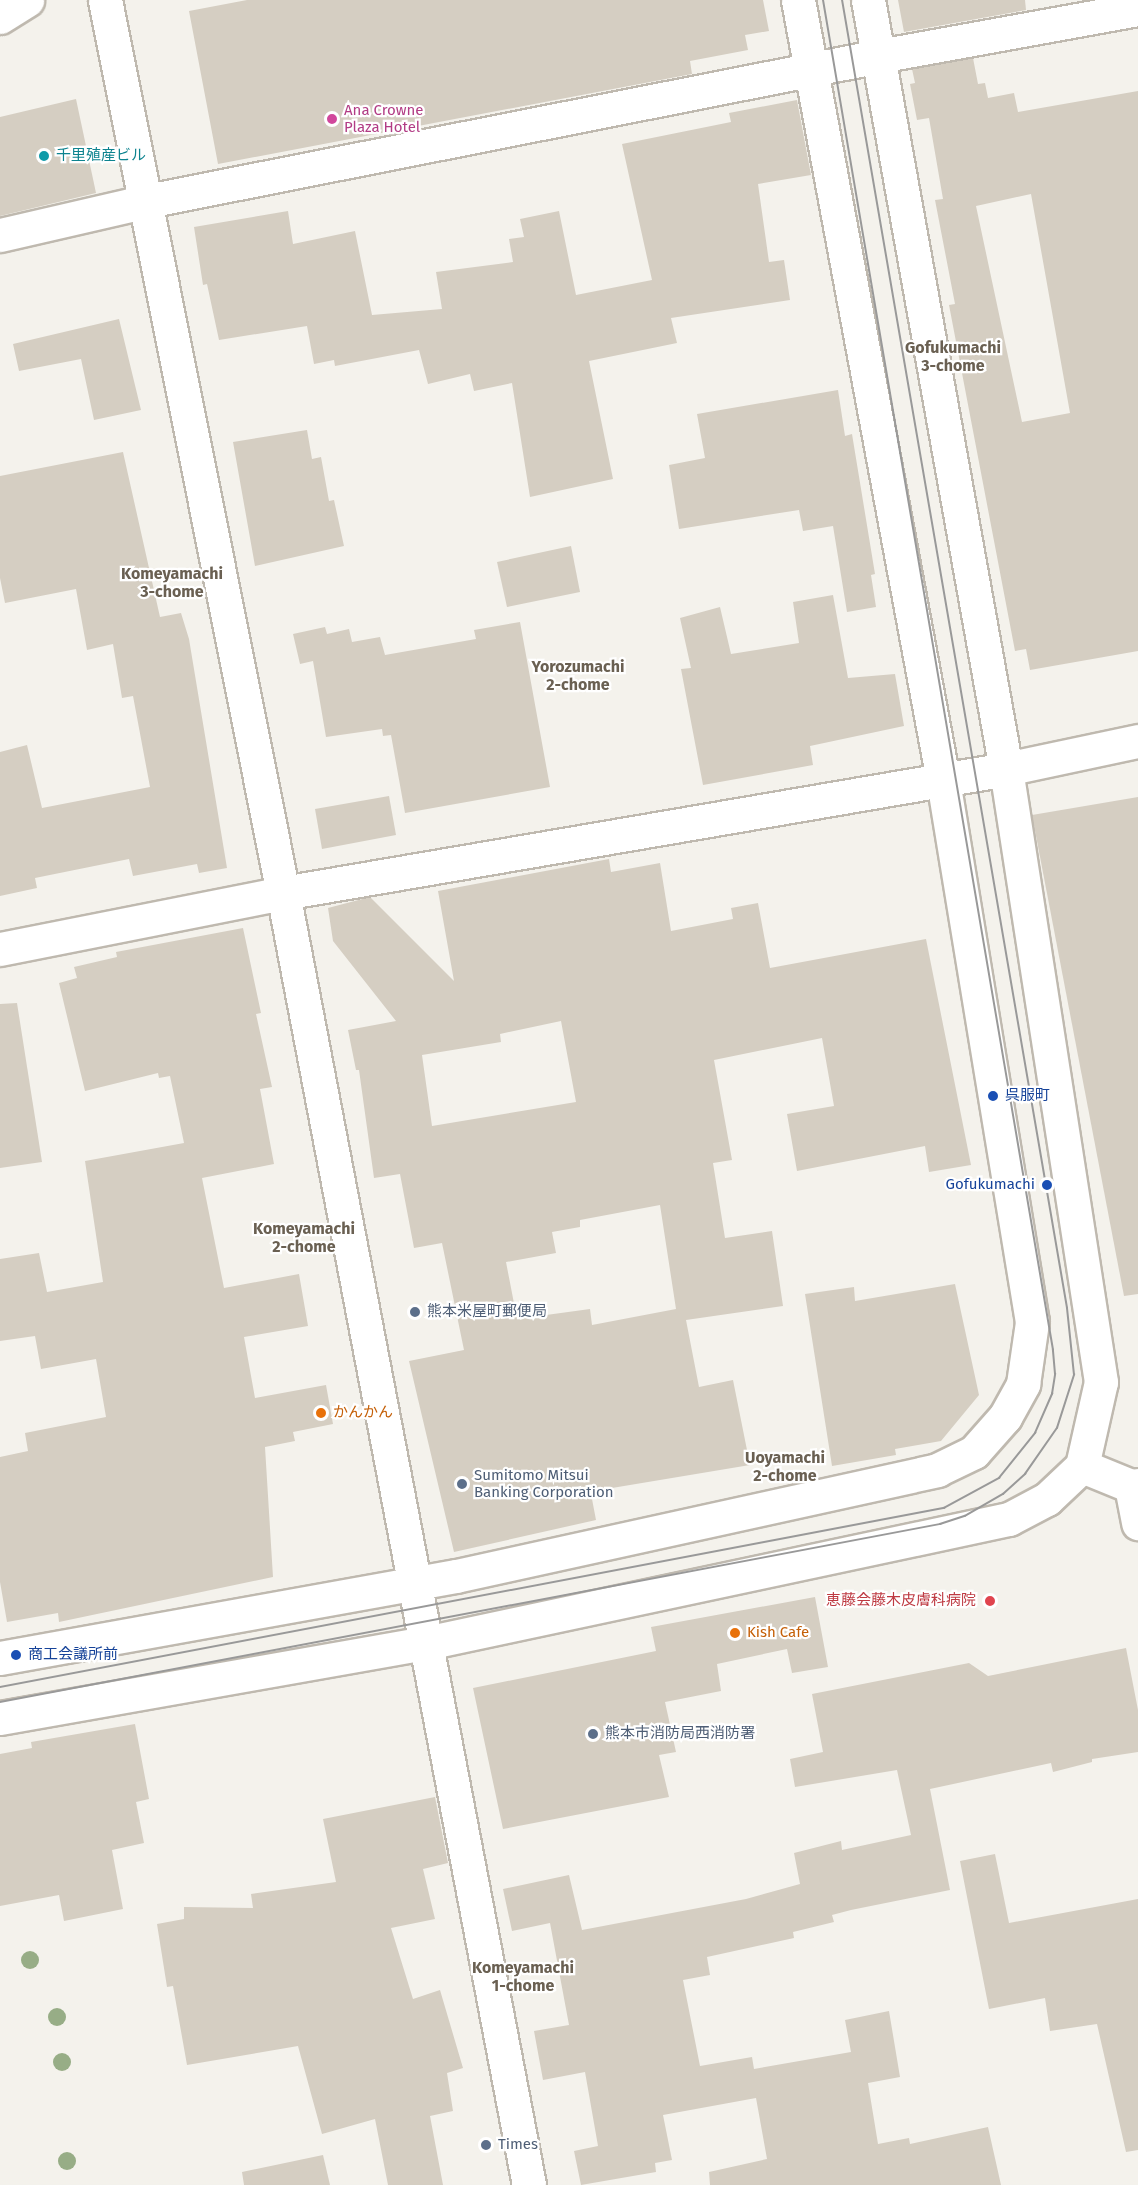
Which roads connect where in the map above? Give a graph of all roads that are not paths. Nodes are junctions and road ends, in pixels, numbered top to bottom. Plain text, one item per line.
1 (27, 0) edge
2 (105, 0) edge
3 (798, 0) edge
4 (868, 0) edge
5 (1138, 9) edge
6 (0, 17) edge
7 (879, 56) junction
8 (809, 71) junction
9 (147, 201) junction
10 (0, 235) edge
11 (1138, 741) edge
12 (1006, 769) junction
13 (943, 780) junction
14 (283, 893) junction
15 (0, 949) edge
16 (1082, 1466) junction
17 (1134, 1486) edge
18 (1138, 1523) edge
19 (412, 1584) junction
20 (426, 1643) junction
21 (0, 1658) edge
22 (0, 1718) edge
23 (529, 2185) edge

1 - 6 street
2 - 9 street
3 - 8 street
4 - 7 street
5 - 7 street
7 - 8 street
7 - 12 street
8 - 9 street
8 - 13 street
9 - 10 street
9 - 14 street
11 - 12 street
12 - 13 street
12 - 16 street
13 - 14 street
13 - 19 street
14 - 15 street
14 - 19 street
16 - 17 street
16 - 20 street
17 - 18 street
19 - 20 street
19 - 21 street
20 - 22 street
20 - 23 street

